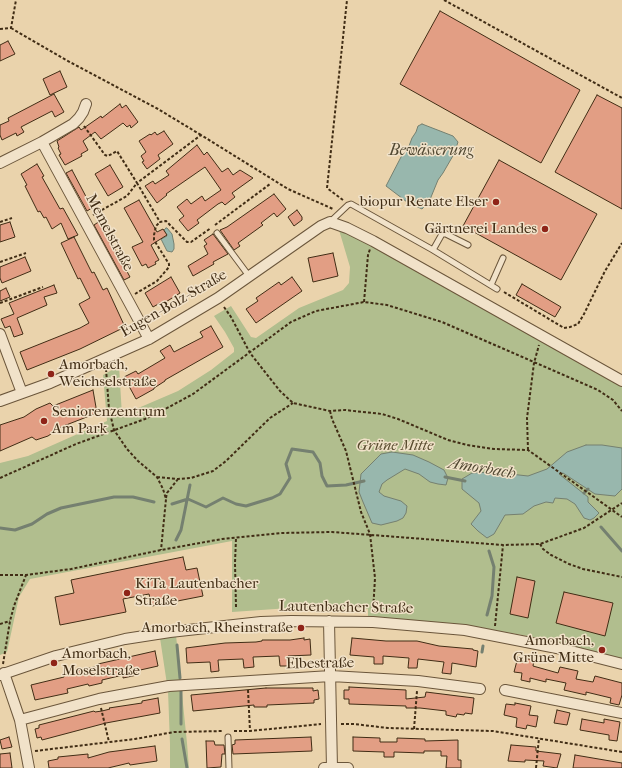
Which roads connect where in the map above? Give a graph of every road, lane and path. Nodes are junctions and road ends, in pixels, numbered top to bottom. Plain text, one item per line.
1 (16, 0) edge
2 (347, 0) edge
3 (444, 0) edge
4 (11, 28) junction
5 (0, 29) edge
6 (622, 98) edge
7 (86, 104) dead end
8 (79, 118) junction
9 (201, 135) junction
10 (42, 142) junction
11 (0, 163) edge
12 (137, 183) junction
13 (270, 184) dead end
14 (348, 205) junction
15 (339, 213) junction
16 (12, 218) dead end
17 (84, 220) junction
18 (0, 222) edge
19 (160, 222) junction
20 (330, 222) junction
21 (217, 234) dead end
22 (373, 241) junction
23 (622, 243) edge
24 (468, 246) dead end
25 (433, 250) junction
26 (26, 252) dead end
27 (503, 258) dead end
28 (0, 262) edge
29 (248, 276) junction
30 (490, 285) junction
31 (43, 287) dead end
32 (498, 289) joint
33 (127, 298) junction
34 (218, 298) junction
35 (364, 302) junction
36 (0, 303) edge
37 (0, 334) edge
38 (541, 336) junction
39 (149, 339) junction
40 (250, 353) junction
41 (105, 358) junction
42 (534, 363) junction
43 (622, 380) edge
44 (22, 393) junction
45 (0, 402) edge
46 (293, 403) junction
47 (330, 411) junction
48 (622, 411) edge
49 (114, 430) junction
50 (528, 450) junction
51 (157, 477) junction
52 (0, 478) edge
53 (178, 479) junction
54 (166, 499) junction
55 (622, 503) edge
56 (613, 510) junction
57 (622, 517) edge
58 (370, 534) junction
59 (236, 538) junction
60 (540, 544) junction
61 (502, 546) junction
62 (161, 550) junction
63 (0, 575) edge
64 (26, 575) junction
65 (622, 577) edge
66 (295, 605) dead end
67 (316, 605) dead end
68 (236, 607) dead end
69 (374, 607) dead end
70 (295, 612) dead end
71 (316, 612) dead end
72 (10, 621) junction
73 (329, 621) junction
74 (0, 624) edge
75 (494, 635) junction
76 (622, 664) edge
77 (2, 674) edge
78 (331, 676) junction
79 (247, 681) junction
80 (418, 681) junction
81 (480, 689) dead end
82 (505, 690) dead end
83 (100, 699) junction
84 (622, 713) edge
85 (20, 720) junction
86 (414, 729) dead end
87 (250, 731) dead end
88 (228, 737) dead end
89 (539, 738) dead end
90 (109, 742) dead end
91 (29, 768) edge
92 (229, 768) edge
93 (324, 768) edge
94 (332, 768) edge
95 (348, 768) edge
96 (536, 768) edge

1 - 4 path
2 - 14 path
3 - 6 path
4 - 5 path
4 - 9 path
7 - 8 street
8 - 10 street
8 - 12 path
9 - 12 path
9 - 15 path
10 - 11 street
10 - 17 street, Memelstraße
12 - 17 path
12 - 19 path
13 - 19 path
14 - 15 lane
14 - 25 lane
15 - 20 lane
16 - 18 path
17 - 33 street, Memelstraße
19 - 33 path
20 - 22 street
20 - 29 street, Eugen-Bolz-Straße
21 - 29 lane
22 - 35 path
22 - 38 street
23 - 32 path
24 - 25 lane
25 - 30 lane
26 - 28 path
27 - 30 lane
29 - 34 street, Eugen-Bolz-Straße
30 - 32 lane
31 - 36 path
33 - 39 street, Memelstraße
34 - 39 street, Eugen-Bolz-Straße
34 - 40 path
35 - 40 path
35 - 42 path
37 - 44 street
38 - 42 path
38 - 43 street
39 - 41 street, Eugen-Bolz-Straße
40 - 46 path
40 - 49 path
41 - 44 street, Eugen-Bolz-Straße
41 - 49 path
42 - 48 path
42 - 50 path
44 - 45 street, Eugen-Bolz-Straße
46 - 47 path
46 - 53 path
47 - 50 path
47 - 58 path
49 - 51 path
49 - 52 path
50 - 56 path
51 - 53 path
51 - 54 path
53 - 54 path
54 - 62 path
55 - 56 path
56 - 57 path
56 - 60 path
58 - 59 path
58 - 61 path
58 - 69 path
59 - 62 path
59 - 68 path
60 - 61 path
60 - 65 path
61 - 75 path
62 - 64 path
63 - 64 path
64 - 72 path
66 - 70 path
67 - 71 path
72 - 74 path
72 - 77 path
73 - 75 street, Lautenbacher Straße
73 - 77 street, Lautenbacher Straße
73 - 78 street
75 - 76 street, Lautenbacher Straße
77 - 85 street
78 - 79 street, Elbestraße
78 - 80 street, Elbestraße
78 - 94 street
79 - 83 street, Elbestraße
79 - 87 path
80 - 81 street, Elbestraße
80 - 86 path
82 - 84 street
83 - 85 street, Elbestraße
83 - 90 path
85 - 91 street
88 - 92 lane
89 - 96 path
93 - 94 street
94 - 95 street

